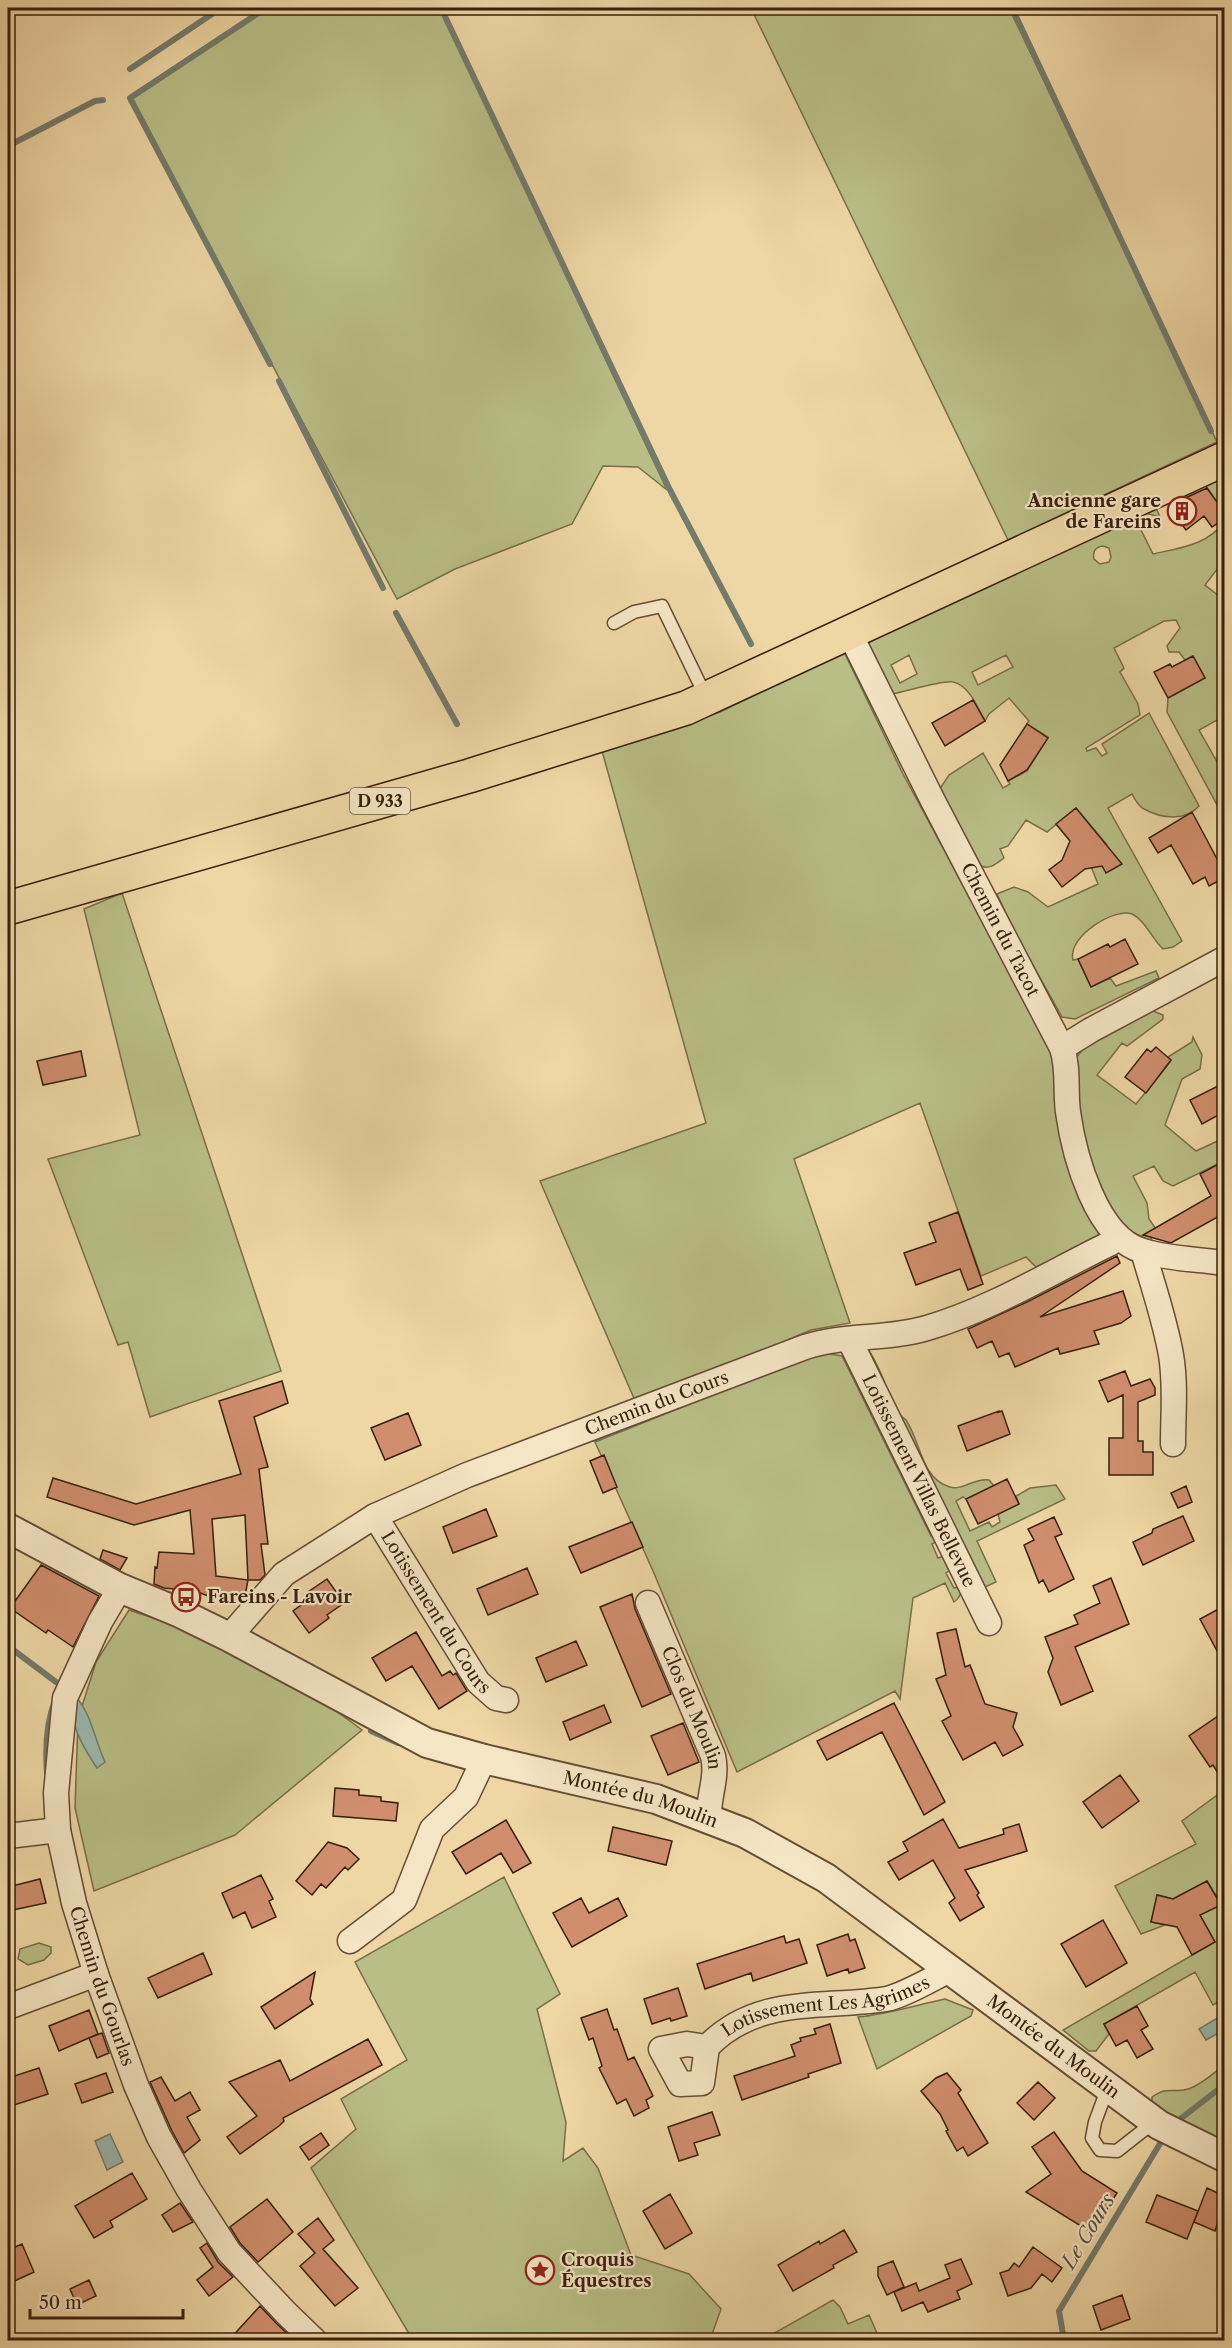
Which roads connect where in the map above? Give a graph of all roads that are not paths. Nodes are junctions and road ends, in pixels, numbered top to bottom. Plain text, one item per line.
1 (1224, 459) edge
2 (614, 623) dead end
3 (849, 632) junction
4 (707, 698) junction
5 (8, 908) edge
6 (1224, 959) edge
7 (1062, 1048) junction
8 (1117, 1237) junction
9 (1143, 1251) junction
10 (1224, 1263) edge
11 (849, 1339) junction
12 (1173, 1444) dead end
13 (375, 1516) junction
14 (8, 1528) edge
15 (120, 1588) junction
16 (648, 1603) dead end
17 (989, 1623) dead end
18 (229, 1637) junction
19 (506, 1700) dead end
20 (484, 1759) junction
21 (709, 1818) junction
22 (58, 1830) junction
23 (8, 1836) edge
24 (350, 1941) dead end
25 (950, 1970) junction
26 (96, 1974) junction
27 (8, 2007) edge
28 (707, 2047) dead end
29 (1108, 2086) junction
30 (1155, 2122) junction
31 (1224, 2157) edge
32 (314, 2340) edge

1 - 3 main road, D 933
2 - 4 lane
3 - 4 main road, D 933
3 - 7 street, Chemin du Tacot
4 - 5 main road, D 933
6 - 7 street
7 - 8 street, Chemin du Tacot
8 - 9 street
8 - 11 street, Chemin du Cours
9 - 10 street
9 - 12 street
11 - 13 street, Chemin du Cours
11 - 17 street, Lotissement Villas Bellevue
13 - 18 street, Chemin du Cours
13 - 19 street, Lotissement du Cours
14 - 15 street, Montée du Moulin
15 - 18 street, Montée du Moulin
15 - 22 street, Chemin du Gourlas
16 - 21 street, Clos du Moulin
18 - 20 street, Montée du Moulin
20 - 21 street, Montée du Moulin
20 - 24 street
21 - 25 street, Montée du Moulin
22 - 23 street
22 - 26 street, Chemin du Gourlas
25 - 28 street, Lotissement Les Agrimes
25 - 29 street, Montée du Moulin
26 - 27 street
26 - 32 street, Chemin du Gourlas
29 - 30 street, Montée du Moulin
29 - 30 lane
30 - 31 street, Montée du Moulin

